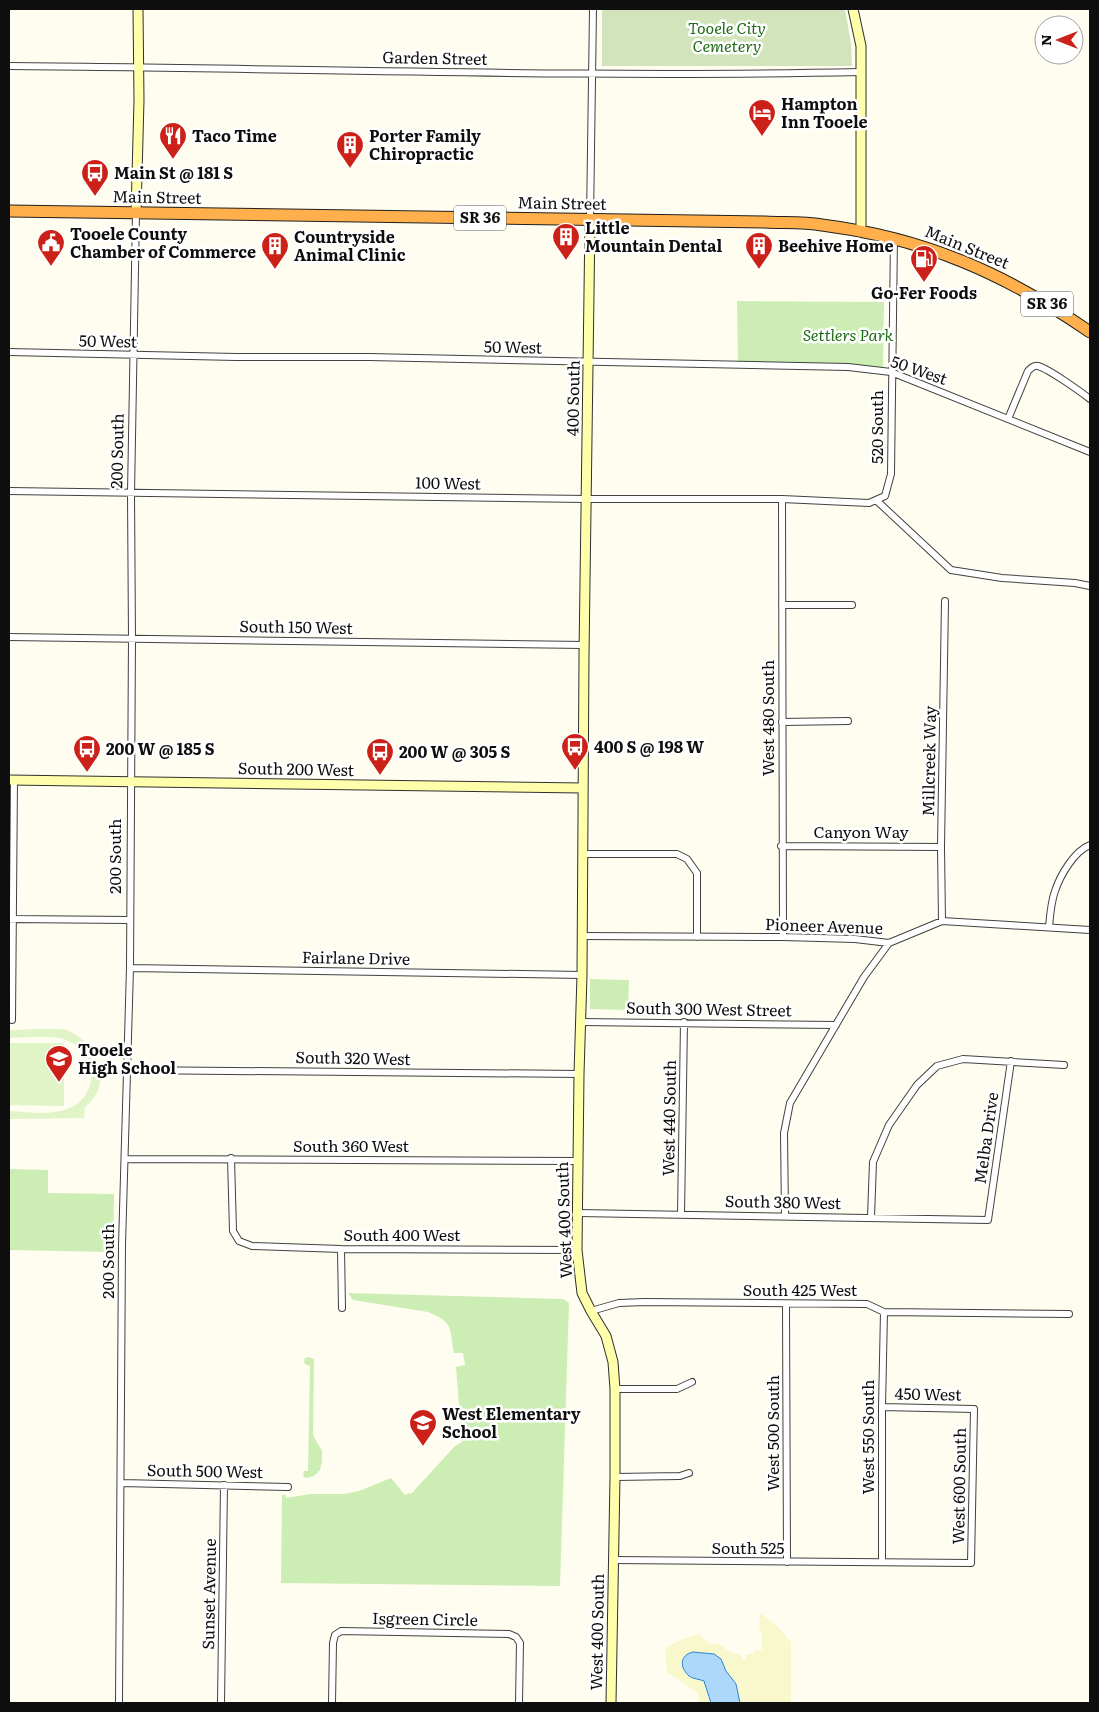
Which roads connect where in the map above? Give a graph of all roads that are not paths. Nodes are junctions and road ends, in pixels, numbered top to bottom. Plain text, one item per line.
1 (138, 9) edge
2 (593, 9) edge
3 (853, 9) edge
4 (9, 66) edge
5 (138, 67) junction
6 (861, 72) junction
7 (591, 75) junction
8 (9, 211) edge
9 (136, 213) junction
10 (590, 220) junction
11 (861, 230) junction
12 (894, 238) junction
13 (1090, 332) edge
14 (9, 352) edge
15 (134, 355) junction
16 (588, 362) junction
17 (891, 372) junction
18 (1090, 399) edge
19 (1008, 419) junction
20 (1090, 451) edge
21 (9, 492) edge
22 (131, 494) junction
23 (885, 496) joint
24 (586, 499) junction
25 (782, 499) junction
26 (876, 500) junction
27 (1090, 586) edge
28 (945, 601) dead end
29 (782, 605) junction
30 (852, 605) dead end
31 (9, 637) edge
32 (132, 638) junction
33 (584, 645) junction
34 (848, 721) dead end
35 (782, 722) junction
36 (11, 780) edge
37 (130, 781) junction
38 (583, 788) junction
39 (1090, 845) edge
40 (781, 846) junction
41 (941, 847) junction
42 (583, 854) junction
43 (11, 919) edge
44 (129, 920) junction
45 (942, 921) junction
46 (1049, 927) junction
47 (1090, 930) edge
48 (582, 936) junction
49 (697, 937) junction
50 (783, 937) junction
51 (889, 943) junction
52 (130, 968) junction
53 (582, 975) junction
54 (12, 1020) dead end
55 (581, 1022) junction
56 (684, 1022) junction
57 (836, 1025) junction
58 (1011, 1061) junction
59 (1064, 1065) dead end
60 (127, 1070) junction
61 (579, 1074) junction
62 (232, 1158) junction
63 (125, 1159) junction
64 (578, 1161) junction
65 (578, 1213) junction
66 (681, 1215) junction
67 (785, 1216) junction
68 (871, 1217) junction
69 (988, 1220) joint
70 (341, 1249) junction
71 (577, 1250) junction
72 (786, 1304) junction
73 (342, 1308) dead end
74 (591, 1311) junction
75 (884, 1312) junction
76 (1069, 1314) dead end
77 (692, 1382) dead end
78 (615, 1389) junction
79 (882, 1407) junction
80 (974, 1409) joint
81 (689, 1473) dead end
82 (615, 1477) junction
83 (122, 1483) junction
84 (224, 1485) junction
85 (288, 1487) dead end
86 (613, 1560) junction
87 (787, 1562) junction
88 (882, 1562) junction
89 (119, 1703) edge
90 (222, 1703) edge
91 (332, 1703) edge
92 (519, 1703) edge
93 (611, 1703) edge

1 - 5 street, 200 South
2 - 7 street, 400 South
3 - 6 street
4 - 5 street, Garden Street
5 - 7 street, Garden Street
5 - 9 street, 200 South
6 - 7 street, Garden Street
6 - 11 street
7 - 10 street, 400 South
8 - 9 highway, Main Street / SR 36
9 - 10 highway, Main Street / SR 36
9 - 15 street, 200 South
10 - 11 highway, Main Street / SR 36
10 - 16 street, 400 South
11 - 12 highway, Main Street / SR 36
12 - 13 highway, Main Street / SR 36
12 - 17 street, 520 South
14 - 15 street, 50 West
15 - 16 street, 50 West
15 - 22 street, 200 South
16 - 17 street, 50 West
16 - 24 street, 400 South
17 - 19 street, 50 West
17 - 23 street, 520 South
18 - 19 street
19 - 20 street, 50 West
21 - 22 street, 100 West
22 - 24 street, 100 West
22 - 32 street, 200 South
23 - 26 street, 100 West
24 - 25 street, 100 West
24 - 33 street, 400 South
25 - 26 street, 100 West
25 - 29 street, West 480 South
26 - 27 street
28 - 41 street, Millcreek Way
29 - 30 street
29 - 35 street, West 480 South
31 - 32 street, South 150 West
32 - 33 street, South 150 West
32 - 37 street, 200 South
33 - 38 street, 400 South
34 - 35 street
35 - 40 street, West 480 South
36 - 37 street, South 200 West
36 - 43 street
37 - 38 street, South 200 West
37 - 44 street, 200 South
38 - 42 street, West 400 South
39 - 46 street
40 - 41 street, Canyon Way
40 - 50 street, West 480 South
41 - 45 street, Millcreek Way
42 - 48 street, West 400 South
42 - 49 street
43 - 44 street
43 - 54 street
44 - 52 street, 200 South
45 - 46 street, Pioneer Avenue
45 - 51 street, Pioneer Avenue
46 - 47 street, Pioneer Avenue
48 - 49 street, Pioneer Avenue
48 - 53 street, West 400 South
49 - 50 street, Pioneer Avenue
50 - 51 street, Pioneer Avenue
51 - 57 street
52 - 53 street, Fairlane Drive
52 - 60 street, 200 South
53 - 55 street, West 400 South
55 - 56 street, South 300 West Street
55 - 61 street, West 400 South
56 - 57 street, South 300 West Street
56 - 66 street, West 440 South
57 - 67 street
58 - 59 street
58 - 68 street
58 - 69 street, Melba Drive
60 - 61 street, South 320 West
60 - 63 street, 200 South
61 - 64 street, West 400 South
62 - 63 street, South 360 West
62 - 64 street, South 360 West
62 - 70 street, South 400 West
63 - 83 street, 200 South
64 - 65 street, West 400 South
65 - 66 street, South 380 West
65 - 71 street, West 400 South
66 - 67 street, South 380 West
67 - 68 street, South 380 West
68 - 69 street, South 380 West
70 - 71 street, South 400 West
70 - 73 street
71 - 74 street, West 400 South
72 - 74 street, South 425 West
72 - 75 street, South 425 West
72 - 87 street, West 500 South
74 - 78 street, West 400 South
75 - 76 street, South 425 West
75 - 79 street, West 550 South
77 - 78 street
78 - 82 street, West 400 South
79 - 80 street, 450 West
79 - 88 street, West 550 South
80 - 88 street, West 600 South
81 - 82 street
82 - 86 street, West 400 South
83 - 84 street, South 500 West
83 - 89 street, 200 South
84 - 85 street, South 500 West
84 - 90 street, Sunset Avenue
86 - 87 street, South 525
86 - 93 street, West 400 South
87 - 88 street, South 525
91 - 92 street, Isgreen Circle

